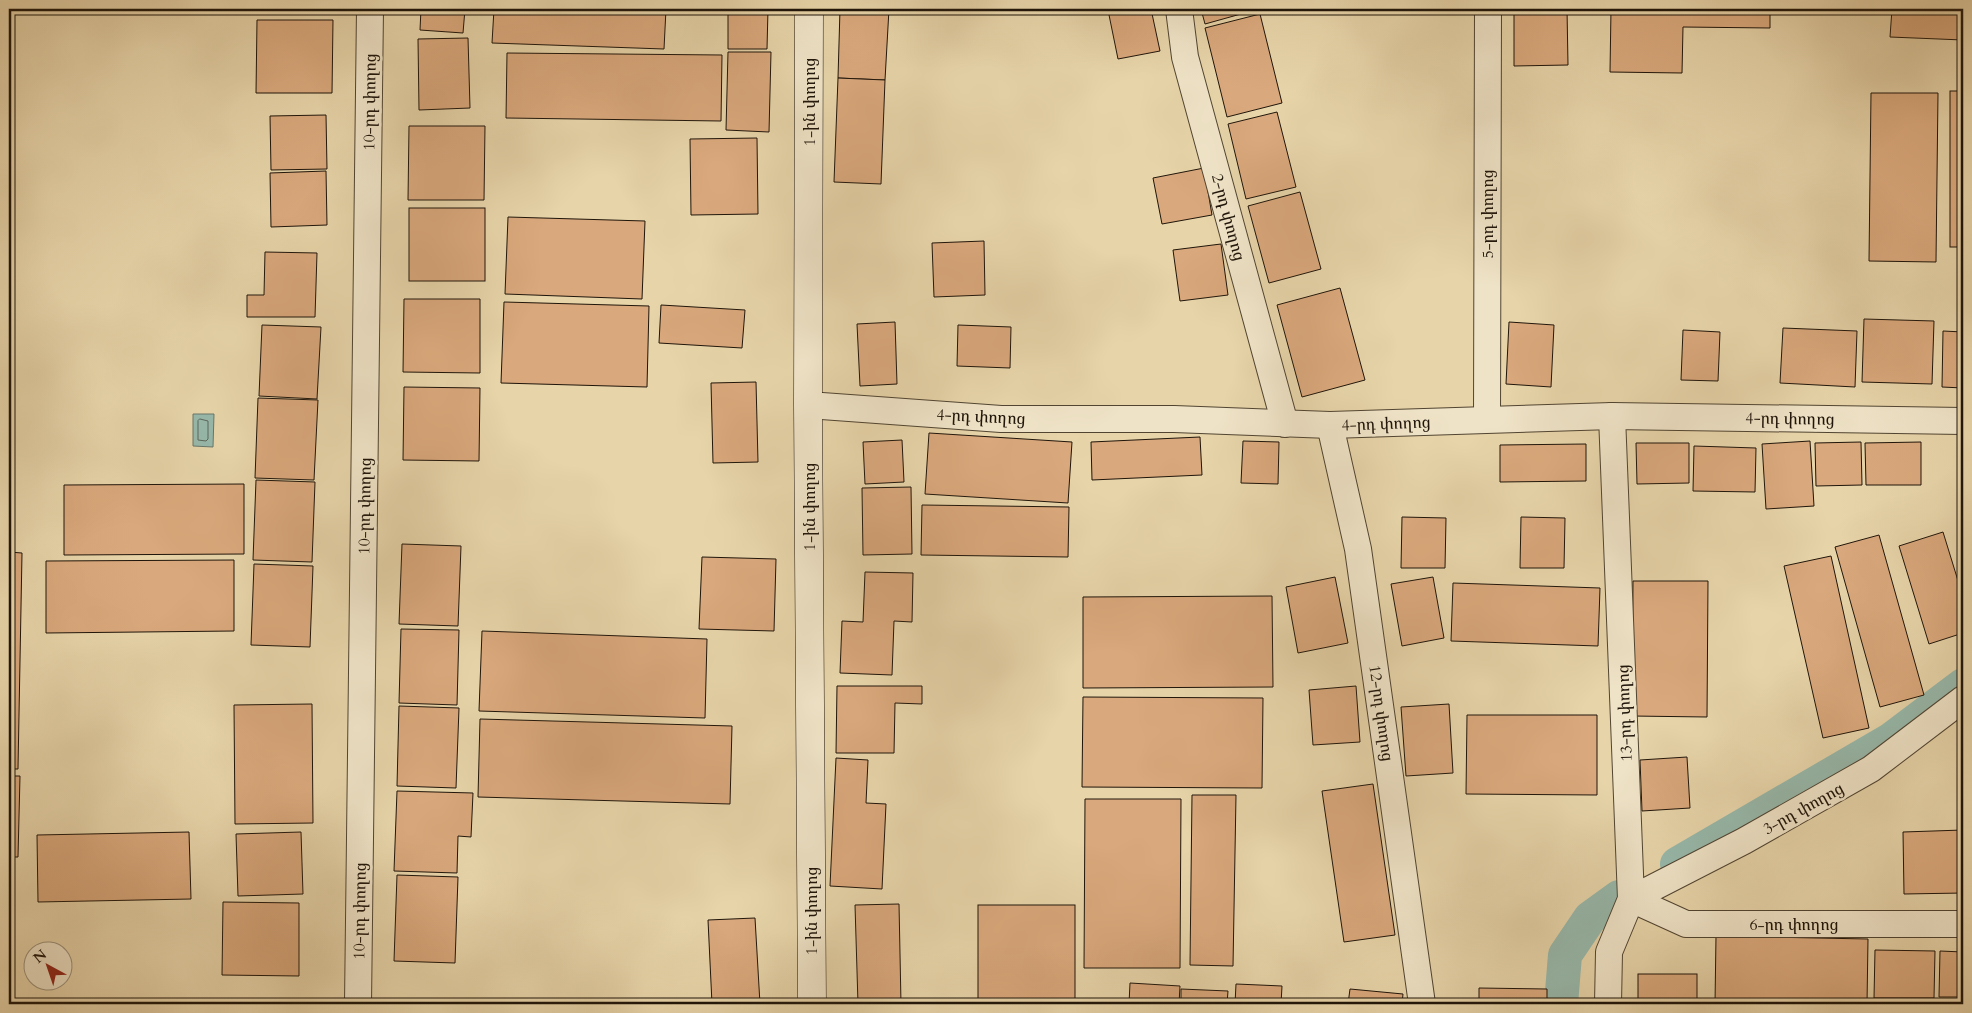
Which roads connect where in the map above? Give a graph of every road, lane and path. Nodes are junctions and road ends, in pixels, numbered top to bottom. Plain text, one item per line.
1 (370, 9) edge
2 (809, 9) edge
3 (1179, 9) edge
4 (1488, 9) edge
5 (808, 405) junction
6 (1612, 416) junction
7 (1487, 419) junction
8 (1963, 421) edge
9 (1285, 424) junction
10 (1330, 425) junction
11 (1963, 699) edge
12 (1631, 899) junction
13 (1963, 924) edge
14 (358, 1004) edge
15 (812, 1004) edge
16 (1422, 1004) edge
17 (1608, 1004) edge

1 - 14 street, 10-րդ փողոց
2 - 5 main road, 1-ին փողոց
3 - 9 street, 2-րդ փողոց
4 - 7 street, 5-րդ փողոց
5 - 9 street, 4-րդ փողոց
5 - 15 main road, 1-ին փողոց
6 - 7 street, 4-րդ փողոց
6 - 8 street, 4-րդ փողոց
6 - 12 street, 13-րդ փողոց
7 - 10 street, 4-րդ փողոց
9 - 10 street, 4-րդ փողոց
10 - 16 street, 12-րդ փողոց
11 - 12 street, 3-րդ փողոց
12 - 13 street, 6-րդ փողոց
12 - 17 street, 13-րդ փողոց

